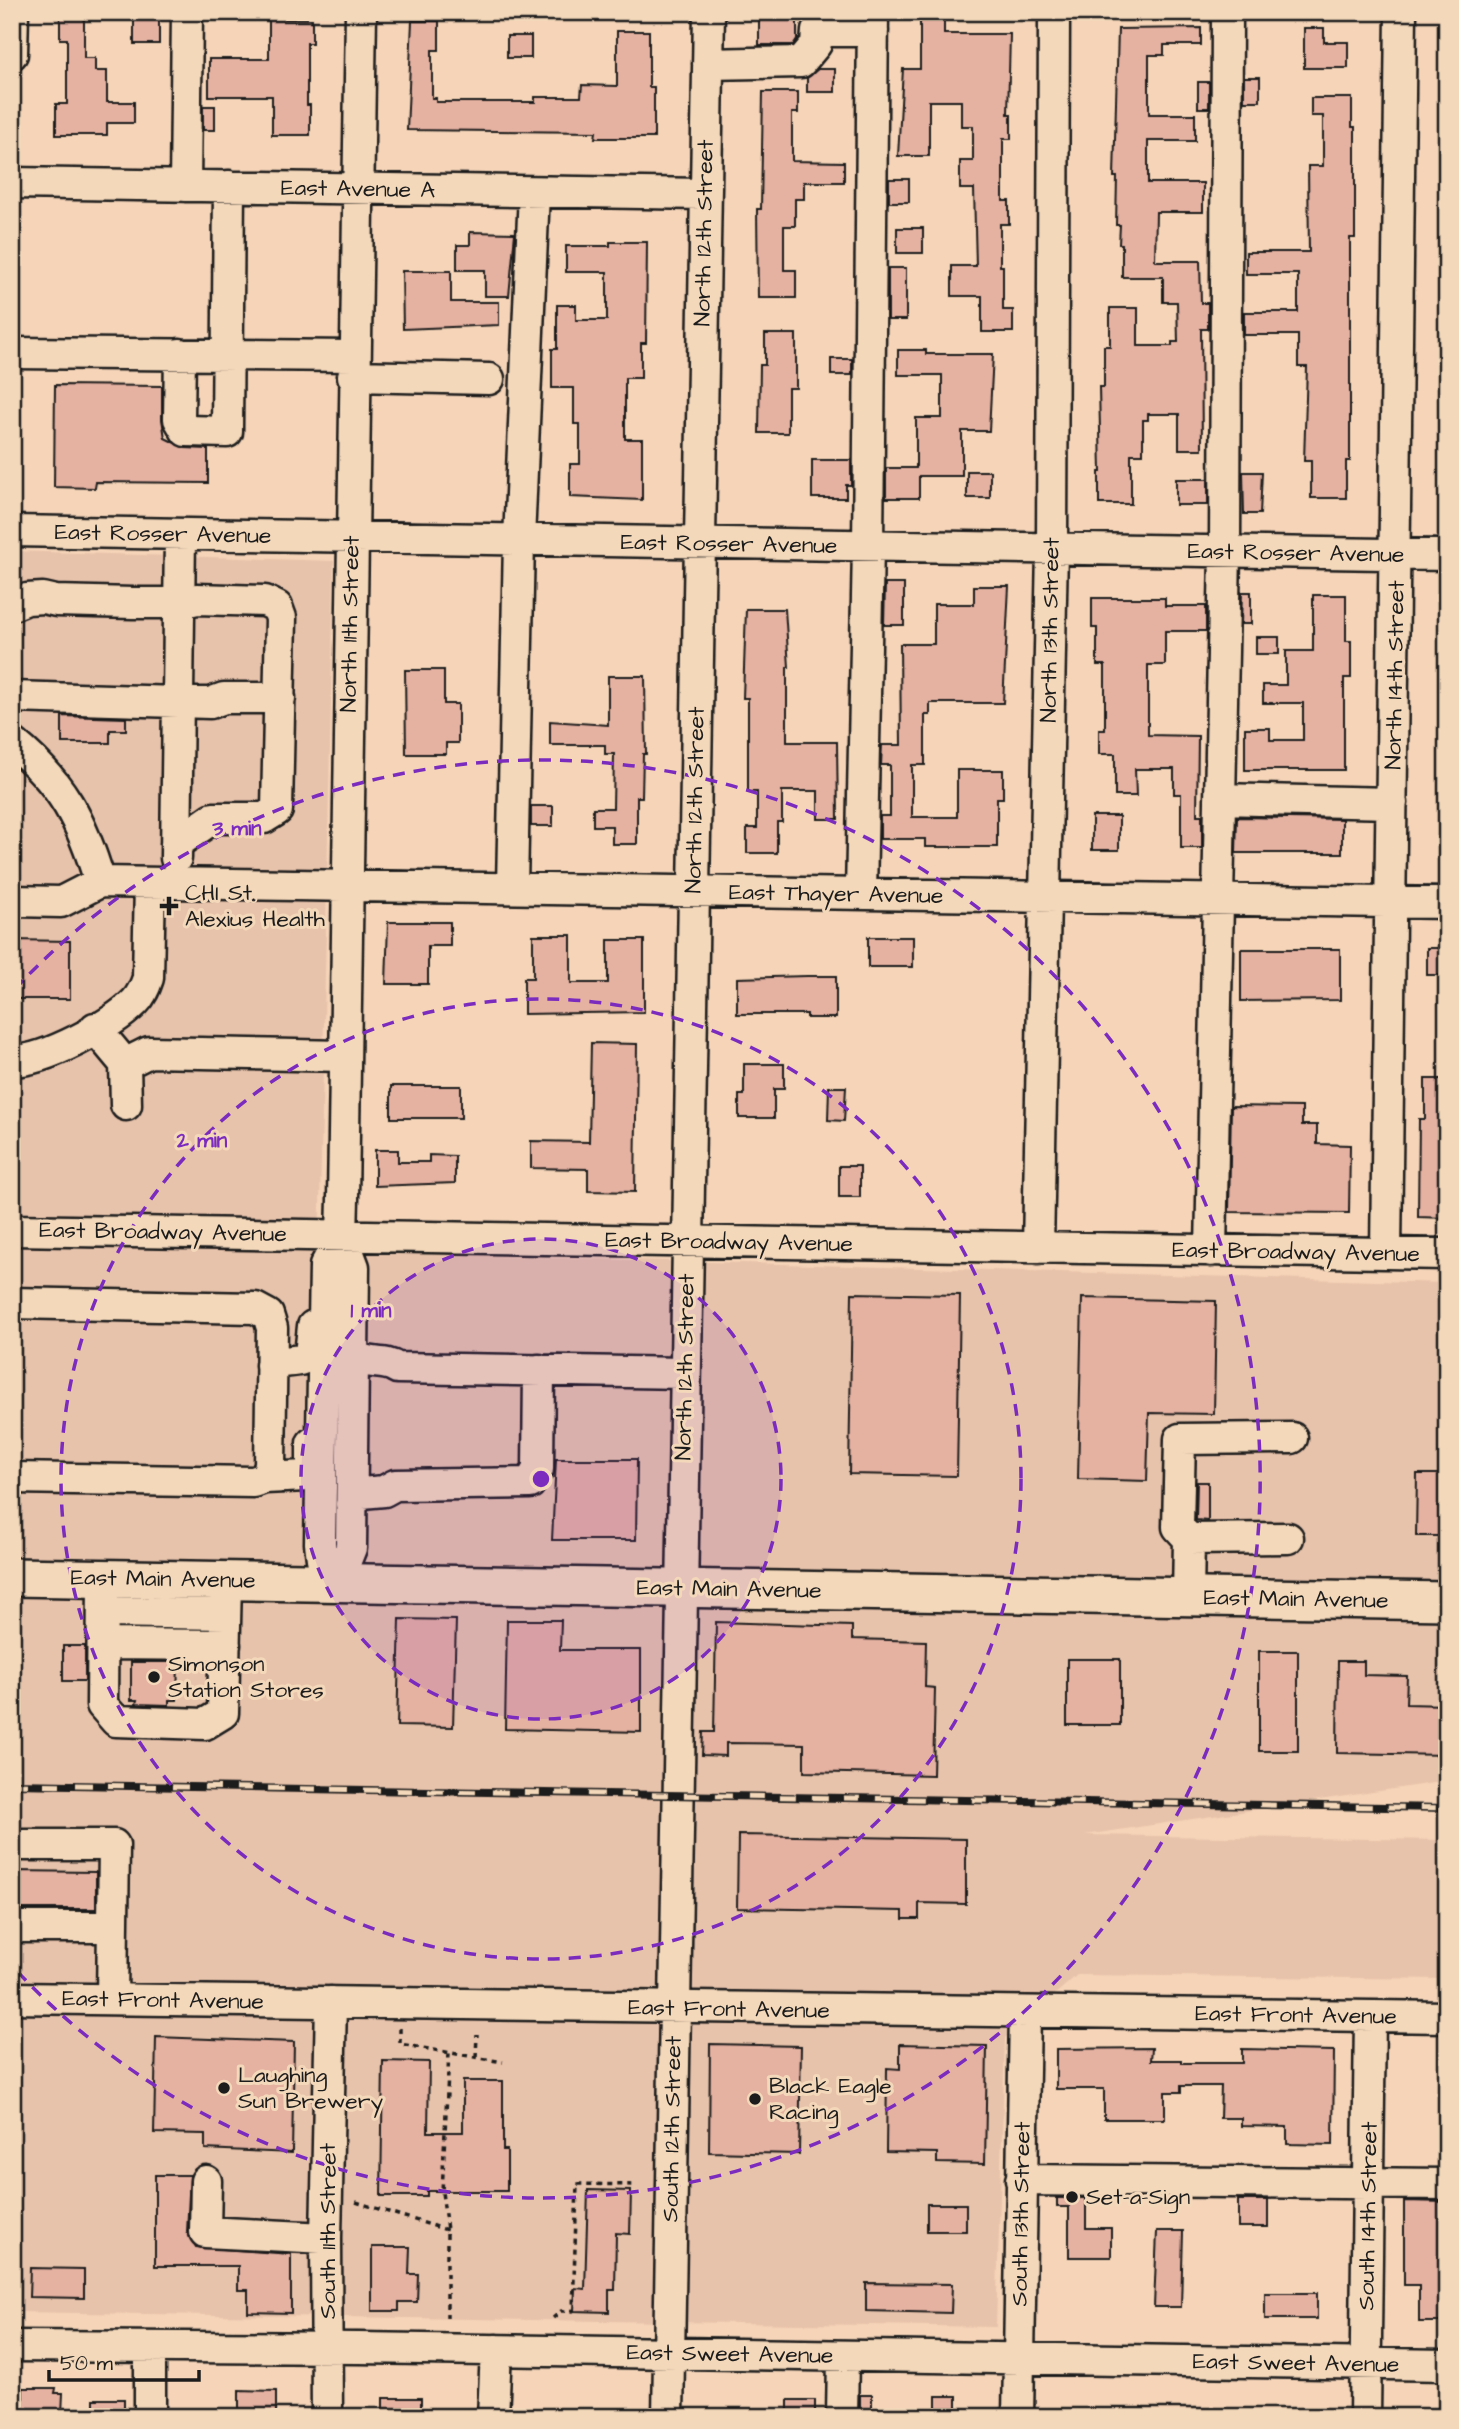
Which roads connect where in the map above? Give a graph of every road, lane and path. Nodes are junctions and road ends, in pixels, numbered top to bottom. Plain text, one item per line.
1 (13, 12) edge
2 (187, 12) edge
3 (360, 12) edge
4 (709, 12) edge
5 (1054, 12) edge
6 (1227, 12) edge
7 (1401, 12) edge
8 (873, 22) edge
9 (12, 54) edge
10 (708, 64) junction
11 (12, 183) edge
12 (185, 186) junction
13 (229, 186) junction
14 (356, 189) junction
15 (534, 192) junction
16 (705, 194) junction
17 (12, 353) edge
18 (180, 354) junction
19 (227, 355) junction
20 (354, 366) junction
21 (489, 379) dead end
22 (12, 531) edge
23 (180, 535) junction
24 (351, 538) junction
25 (519, 540) junction
26 (700, 543) junction
27 (869, 546) junction
28 (1052, 549) junction
29 (1225, 552) junction
30 (1396, 554) junction
31 (1447, 555) edge
32 (179, 603) junction
33 (12, 606) edge
34 (12, 697) edge
35 (280, 698) junction
36 (177, 701) junction
37 (12, 742) edge
38 (1220, 799) junction
39 (1392, 803) junction
40 (176, 844) junction
41 (100, 882) junction
42 (163, 883) junction
43 (345, 886) junction
44 (512, 887) junction
45 (693, 892) junction
46 (861, 894) junction
47 (1045, 897) junction
48 (1218, 900) junction
49 (12, 901) edge
50 (1391, 902) junction
51 (1447, 903) edge
52 (95, 1028) junction
53 (344, 1056) junction
54 (12, 1061) edge
55 (125, 1064) junction
56 (126, 1105) dead end
57 (12, 1230) edge
58 (342, 1235) junction
59 (687, 1241) junction
60 (1038, 1248) junction
61 (1211, 1251) junction
62 (1387, 1253) junction
63 (1447, 1254) edge
64 (14, 1261) dead end
65 (13, 1290) edge
66 (324, 1296) junction
67 (12, 1303) edge
68 (271, 1365) junction
69 (539, 1370) junction
70 (684, 1373) junction
71 (342, 1374) junction
72 (1292, 1438) dead end
73 (12, 1478) edge
74 (265, 1478) junction
75 (347, 1487) junction
76 (1288, 1538) dead end
77 (1189, 1539) junction
78 (12, 1577) edge
79 (337, 1583) junction
80 (682, 1588) junction
81 (226, 1597) junction
82 (1188, 1597) junction
83 (1447, 1601) edge
84 (147, 1623) junction
85 (225, 1645) junction
86 (12, 1845) edge
87 (12, 1927) edge
88 (113, 1927) junction
89 (12, 1998) edge
90 (112, 1999) junction
91 (331, 2002) junction
92 (400, 2005) junction
93 (674, 2009) junction
94 (1025, 2012) junction
95 (1370, 2016) junction
96 (1447, 2017) edge
97 (477, 2035) dead end
98 (449, 2053) junction
99 (476, 2057) junction
100 (503, 2062) dead end
101 (1021, 2180) junction
102 (206, 2181) dead end
103 (1369, 2183) junction
104 (1447, 2184) edge
105 (637, 2185) dead end
106 (356, 2202) dead end
107 (447, 2230) junction
108 (326, 2238) junction
109 (447, 2318) dead end
110 (552, 2318) dead end
111 (12, 2346) edge
112 (150, 2348) junction
113 (328, 2348) junction
114 (496, 2350) junction
115 (669, 2353) junction
116 (843, 2356) junction
117 (1019, 2359) junction
118 (1366, 2363) junction
119 (1447, 2365) edge
120 (150, 2417) edge
121 (327, 2417) edge
122 (493, 2417) edge
123 (668, 2417) edge
124 (842, 2417) edge
125 (1018, 2417) edge
126 (1365, 2417) edge

1 - 9 street
2 - 12 street
3 - 14 street, North 11th Street
4 - 10 street, North 12th Street
5 - 28 street, North 13th Street
6 - 29 street
7 - 30 street, North 14th Street
8 - 10 street
8 - 27 street
10 - 16 street, North 12th Street
11 - 12 street, East Avenue A
12 - 13 street, East Avenue A
13 - 14 street, East Avenue A
13 - 19 street
14 - 15 street, East Avenue A
14 - 20 street, North 11th Street
15 - 16 street, East Avenue A
15 - 25 street
16 - 26 street, North 12th Street
17 - 18 street
18 - 19 street
18 - 19 street
19 - 20 street
20 - 21 street
20 - 24 street, North 11th Street
22 - 23 street, East Rosser Avenue
23 - 24 street, East Rosser Avenue
23 - 32 street
24 - 25 street, East Rosser Avenue
24 - 43 street, North 11th Street
25 - 26 street, East Rosser Avenue
25 - 44 street
26 - 27 street, East Rosser Avenue
26 - 45 street, North 12th Street
27 - 28 street, East Rosser Avenue
27 - 46 street
28 - 29 street, East Rosser Avenue
28 - 47 street, North 13th Street
29 - 30 street, East Rosser Avenue
29 - 38 street
30 - 31 street, East Rosser Avenue
30 - 39 street, North 14th Street
32 - 33 street
32 - 35 street
32 - 36 street
34 - 36 street
35 - 36 street
35 - 40 street
36 - 40 street
37 - 41 street
38 - 39 street
38 - 48 street
39 - 50 street, North 14th Street
40 - 42 street
41 - 42 street, East Thayer Avenue
41 - 49 street
42 - 43 street, East Thayer Avenue
42 - 52 street
43 - 44 street, East Thayer Avenue
43 - 53 street, North 11th Street
44 - 45 street, East Thayer Avenue
45 - 46 street, East Thayer Avenue
45 - 59 street, North 12th Street
46 - 47 street, East Thayer Avenue
47 - 48 street, East Thayer Avenue
47 - 60 street, North 13th Street
48 - 50 street, East Thayer Avenue
48 - 61 street
50 - 51 street, East Thayer Avenue
50 - 62 street, North 14th Street
52 - 54 street
52 - 55 street
53 - 55 street
53 - 58 street, North 11th Street
55 - 56 street
57 - 58 street, East Broadway Avenue
58 - 59 street, East Broadway Avenue
58 - 66 street
58 - 71 street
59 - 60 street, East Broadway Avenue
59 - 70 street, North 12th Street
60 - 61 street, East Broadway Avenue
61 - 62 street, East Broadway Avenue
62 - 63 street, East Broadway Avenue
64 - 65 path
66 - 68 street
66 - 71 street
67 - 68 street
68 - 71 street
68 - 74 street
69 - 70 street
69 - 71 street
69 - 75 street
70 - 80 street, North 12th Street
71 - 74 street
71 - 75 street
71 - 75 street
72 - 77 street
73 - 74 street
74 - 75 street
75 - 79 street
76 - 77 street
77 - 82 street
78 - 84 main road, East Main Avenue
79 - 80 main road, East Main Avenue
79 - 81 main road, East Main Avenue
80 - 82 main road, East Main Avenue
80 - 93 street, South 12th Street
81 - 84 main road, East Main Avenue
81 - 84 street
81 - 85 street
82 - 83 main road, East Main Avenue
84 - 85 street
84 - 85 street
86 - 88 street
87 - 88 street
88 - 90 street
89 - 90 street, East Front Avenue
90 - 91 street, East Front Avenue
91 - 92 street, East Front Avenue
91 - 108 street, South 11th Street
92 - 93 street, East Front Avenue
92 - 98 path
93 - 94 street, East Front Avenue
93 - 115 street, South 12th Street
94 - 95 street, East Front Avenue
94 - 101 street, South 13th Street
95 - 96 street, East Front Avenue
95 - 103 street, South 14th Street
97 - 99 path
98 - 99 path
98 - 107 path
99 - 100 path
101 - 103 street
101 - 117 street, South 13th Street
102 - 108 street
103 - 104 street
103 - 118 street, South 14th Street
105 - 110 path
106 - 107 path
107 - 109 path
108 - 113 street, South 11th Street
111 - 112 street, East Sweet Avenue
112 - 113 street, East Sweet Avenue
112 - 120 street
113 - 114 street, East Sweet Avenue
113 - 121 street, South 11th Street
114 - 115 street, East Sweet Avenue
114 - 122 street
115 - 116 street, East Sweet Avenue
115 - 123 street, South 12th Street
116 - 117 street, East Sweet Avenue
116 - 124 street
117 - 118 street, East Sweet Avenue
117 - 125 street, South 13th Street
118 - 119 street, East Sweet Avenue
118 - 126 street, South 14th Street

